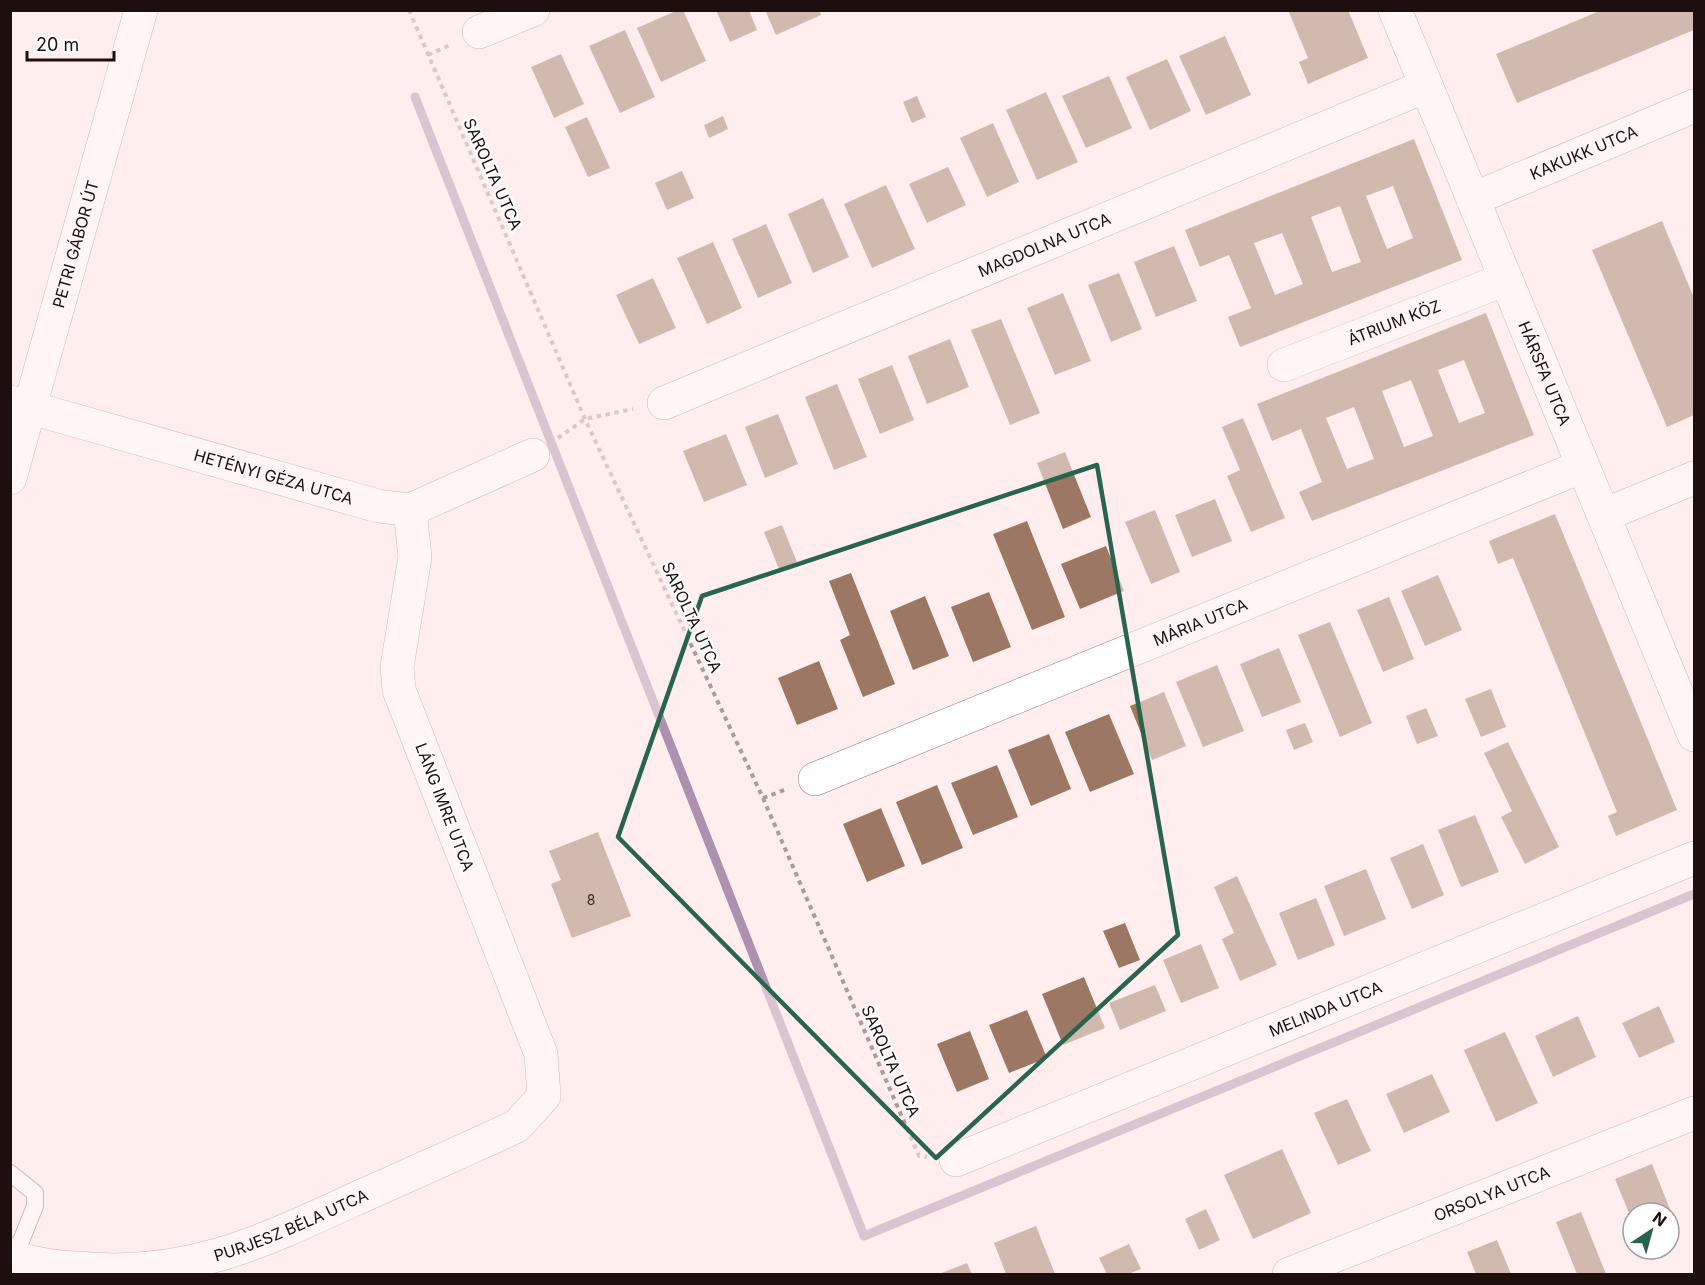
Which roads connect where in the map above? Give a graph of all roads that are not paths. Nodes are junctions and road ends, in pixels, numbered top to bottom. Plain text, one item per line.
1 (141, 10) edge
2 (533, 10) edge
3 (1395, 10) edge
4 (480, 32) dead end
5 (1426, 86) junction
6 (1695, 106) edge
7 (1473, 198) junction
8 (1506, 279) junction
9 (1284, 364) dead end
10 (664, 403) road end
11 (20, 405) edge
12 (533, 455) dead end
13 (1583, 466) junction
14 (10, 478) edge
15 (1695, 478) edge
16 (410, 510) junction
17 (1604, 515) junction
18 (1695, 735) edge
19 (815, 779) dead end
20 (1695, 858) edge
21 (544, 1096) joint
22 (1695, 1113) edge
23 (956, 1160) road end
24 (10, 1173) edge
25 (13, 1255) edge
26 (1289, 1275) edge

1 - 11 street, PETRI GÁBOR ÚT
2 - 4 street
3 - 5 street, HÁRSFA UTCA
5 - 7 street, HÁRSFA UTCA
5 - 10 street, MAGDOLNA UTCA
6 - 7 street, KAKUKK UTCA
7 - 8 street, HÁRSFA UTCA
8 - 9 street, ÁTRIUM KÖZ
8 - 13 street, HÁRSFA UTCA
11 - 14 street, PETRI GÁBOR ÚT
11 - 16 street, HETÉNYI GÉZA UTCA
12 - 16 street
13 - 17 street, HÁRSFA UTCA
13 - 19 street, MÁRIA UTCA
15 - 17 street
16 - 21 street, LÁNG IMRE UTCA
17 - 18 street, HÁRSFA UTCA
20 - 23 street, MELINDA UTCA
21 - 25 street, PURJESZ BÉLA UTCA
22 - 26 street, ORSOLYA UTCA
24 - 25 lane

